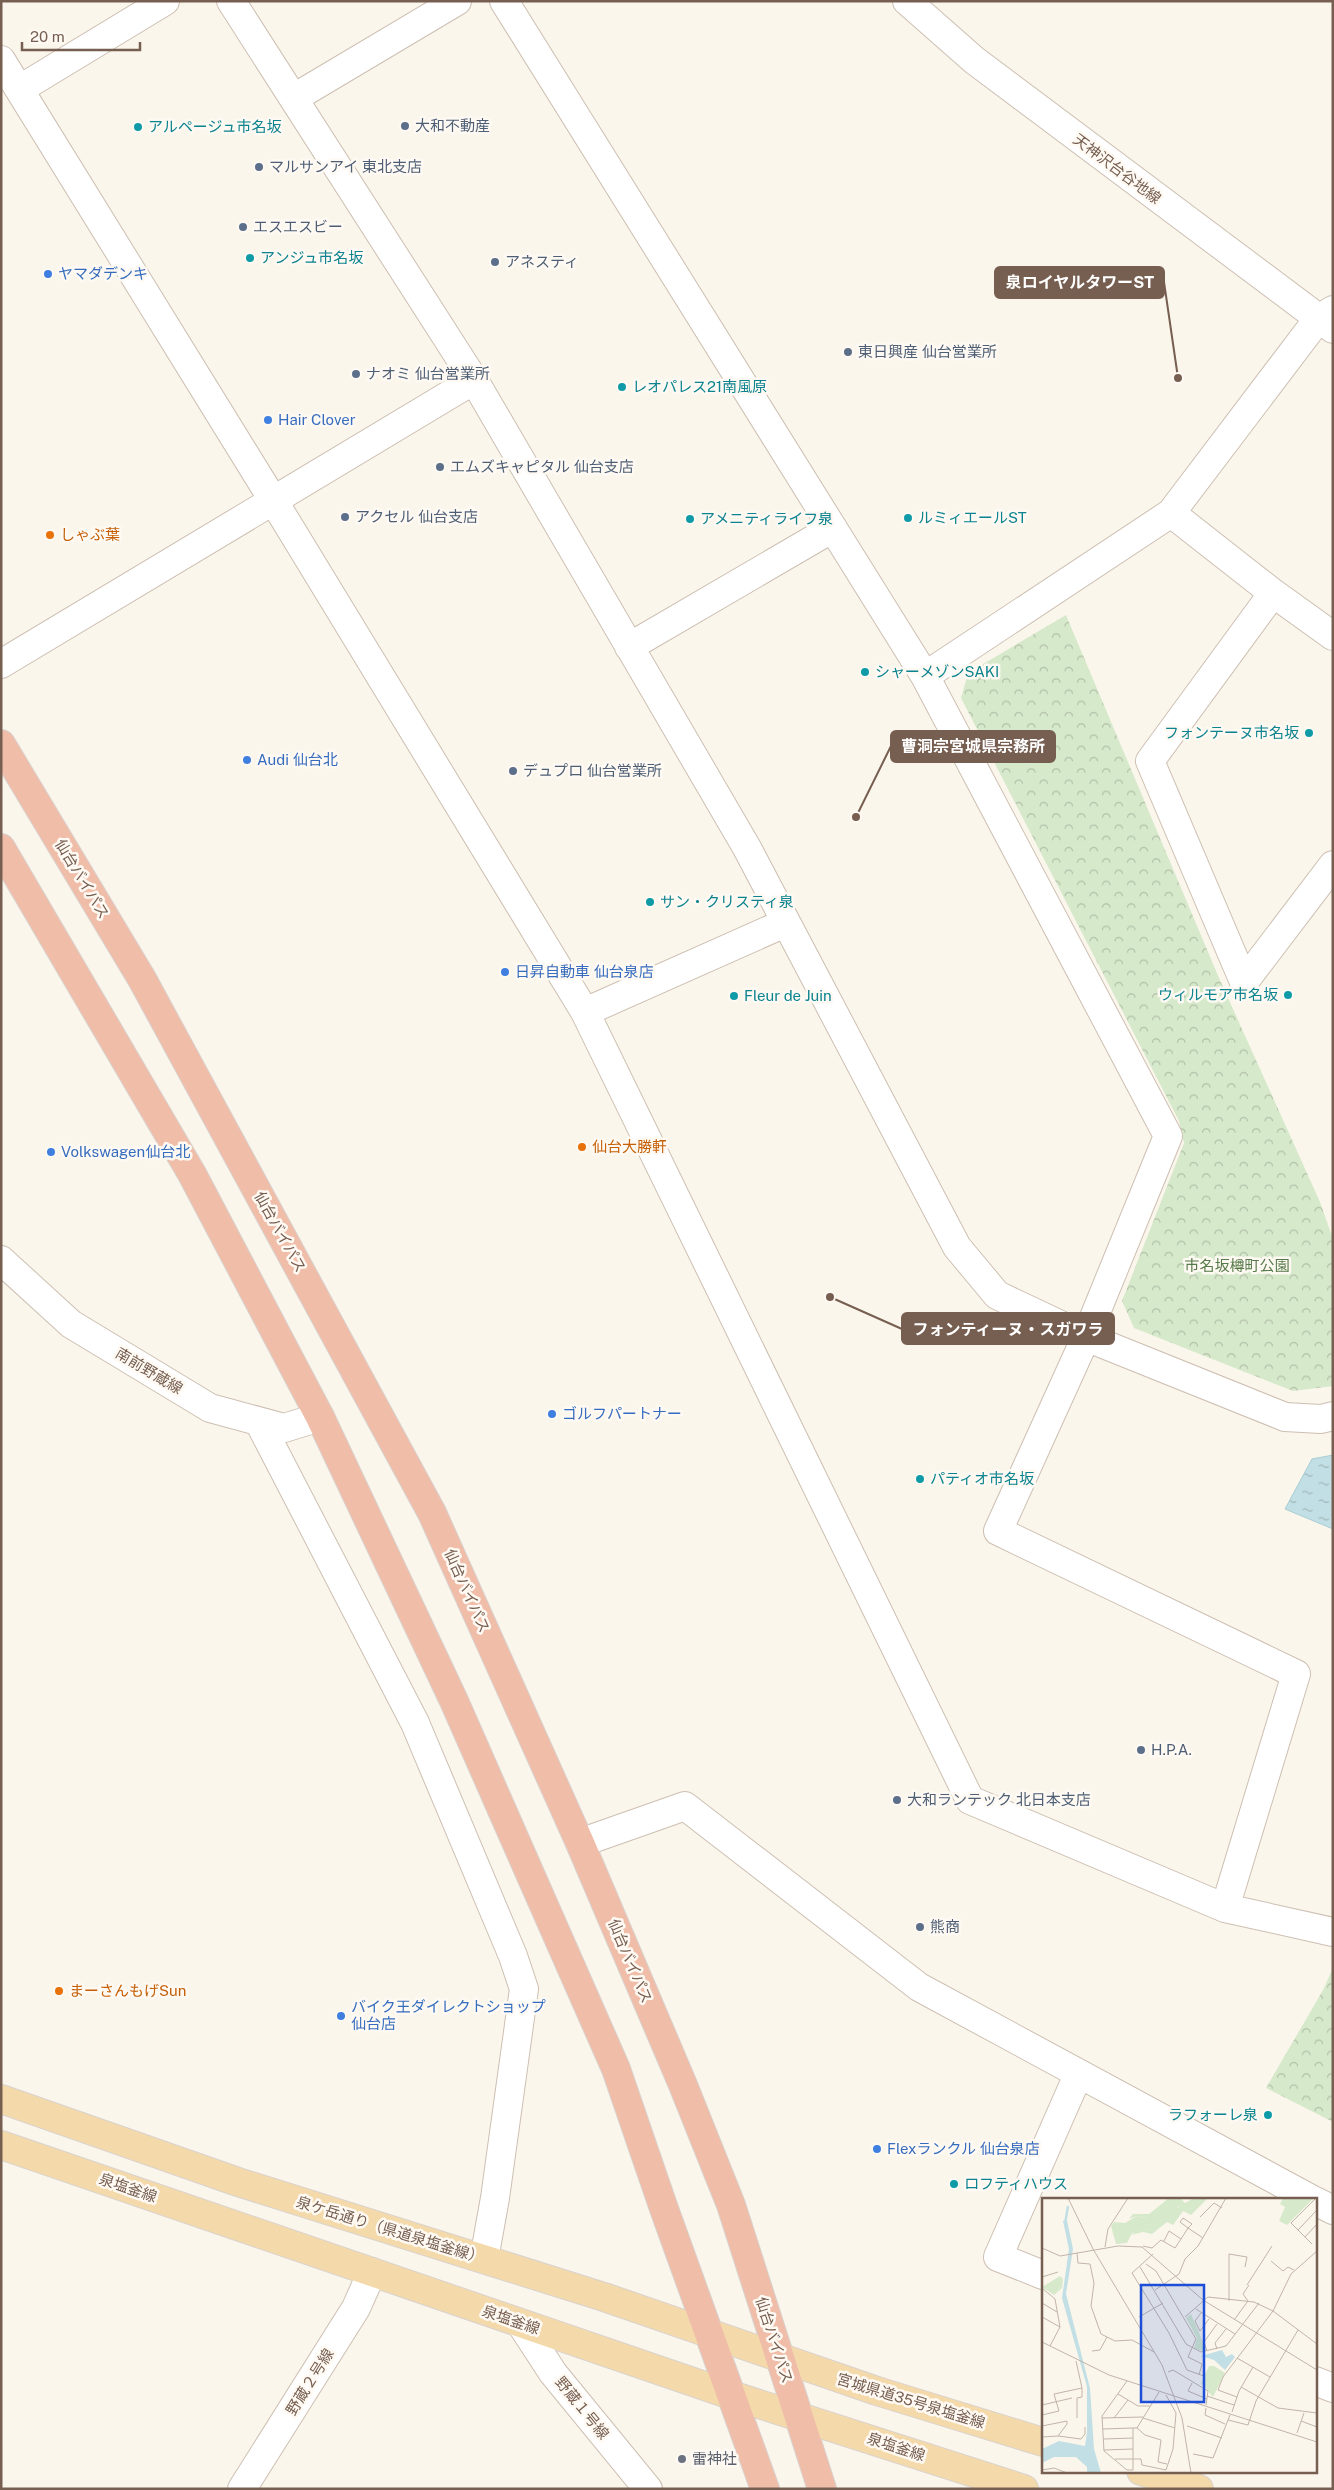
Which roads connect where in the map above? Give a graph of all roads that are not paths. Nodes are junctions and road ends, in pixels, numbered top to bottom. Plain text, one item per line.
1 (165, 1) edge
2 (231, 1) edge
3 (457, 1) edge
4 (504, 1) edge
5 (907, 1) edge
6 (1, 60) edge
7 (20, 89) junction
8 (294, 98) junction
9 (1328, 320) edge
10 (474, 380) junction
11 (273, 500) junction
12 (1171, 513) junction
13 (833, 528) junction
14 (1273, 593) junction
15 (1333, 636) edge
16 (629, 647) junction
17 (1, 664) edge
18 (925, 676) junction
19 (1, 744) edge
20 (1, 848) edge
21 (1333, 865) edge
22 (785, 922) junction
23 (585, 1012) junction
24 (1, 1260) edge
25 (1086, 1338) junction
26 (1333, 1416) edge
27 (320, 1417) junction
28 (259, 1422) junction
29 (580, 1843) junction
30 (1225, 1908) junction
31 (1333, 1932) edge
32 (1078, 2075) junction
33 (1, 2099) edge
34 (1, 2145) edge
35 (1309, 2198) edge
36 (1316, 2202) edge
37 (1333, 2210) edge
38 (484, 2259) junction
39 (372, 2272) junction
40 (1042, 2275) edge
41 (521, 2324) junction
42 (710, 2334) junction
43 (780, 2358) junction
44 (1316, 2381) edge
45 (1333, 2388) edge
46 (732, 2395) junction
47 (798, 2415) junction
48 (1042, 2442) edge
49 (1144, 2472) edge
50 (242, 2489) edge
51 (648, 2489) edge
52 (765, 2489) edge
53 (822, 2489) edge
54 (1024, 2489) edge
55 (1199, 2489) edge

1 - 7 street
2 - 8 street
3 - 8 street
4 - 13 street
5 - 9 street, 天神沢台谷地線
6 - 7 street
7 - 11 street
8 - 10 street
9 - 12 street
10 - 11 street
10 - 16 street
11 - 17 street
11 - 23 street
12 - 14 street
12 - 18 street
13 - 16 street
13 - 18 street
14 - 15 street
14 - 21 street
16 - 22 street
18 - 25 street
19 - 29 highway, 仙台バイパス
20 - 27 highway
22 - 23 street
22 - 25 street
23 - 30 street
24 - 28 street, 南前野蔵線
25 - 26 street
25 - 30 street
27 - 28 street, 南前野蔵線
27 - 42 highway
28 - 38 street
29 - 32 street
29 - 43 highway, 仙台バイパス
30 - 31 street
32 - 35 street
32 - 40 street
33 - 38 main road, 泉ケ岳通り（県道泉塩釜線）
34 - 39 main road, 泉塩釜線
36 - 37 street
38 - 42 main road, 泉ケ岳通り（県道泉塩釜線）
39 - 41 main road, 泉塩釜線
39 - 50 street, 野蔵２号線
41 - 46 main road, 泉塩釜線
41 - 51 street, 野蔵１号線
42 - 43 main road, 泉ケ岳通り（県道泉塩釜線）
42 - 46 highway
43 - 47 highway, 仙台バイパス
43 - 48 main road, 宮城県道35号泉塩釜線
44 - 45 street
46 - 47 main road, 泉塩釜線
46 - 52 highway
47 - 53 highway, 仙台バイパス
47 - 54 main road, 泉塩釜線
49 - 55 main road

